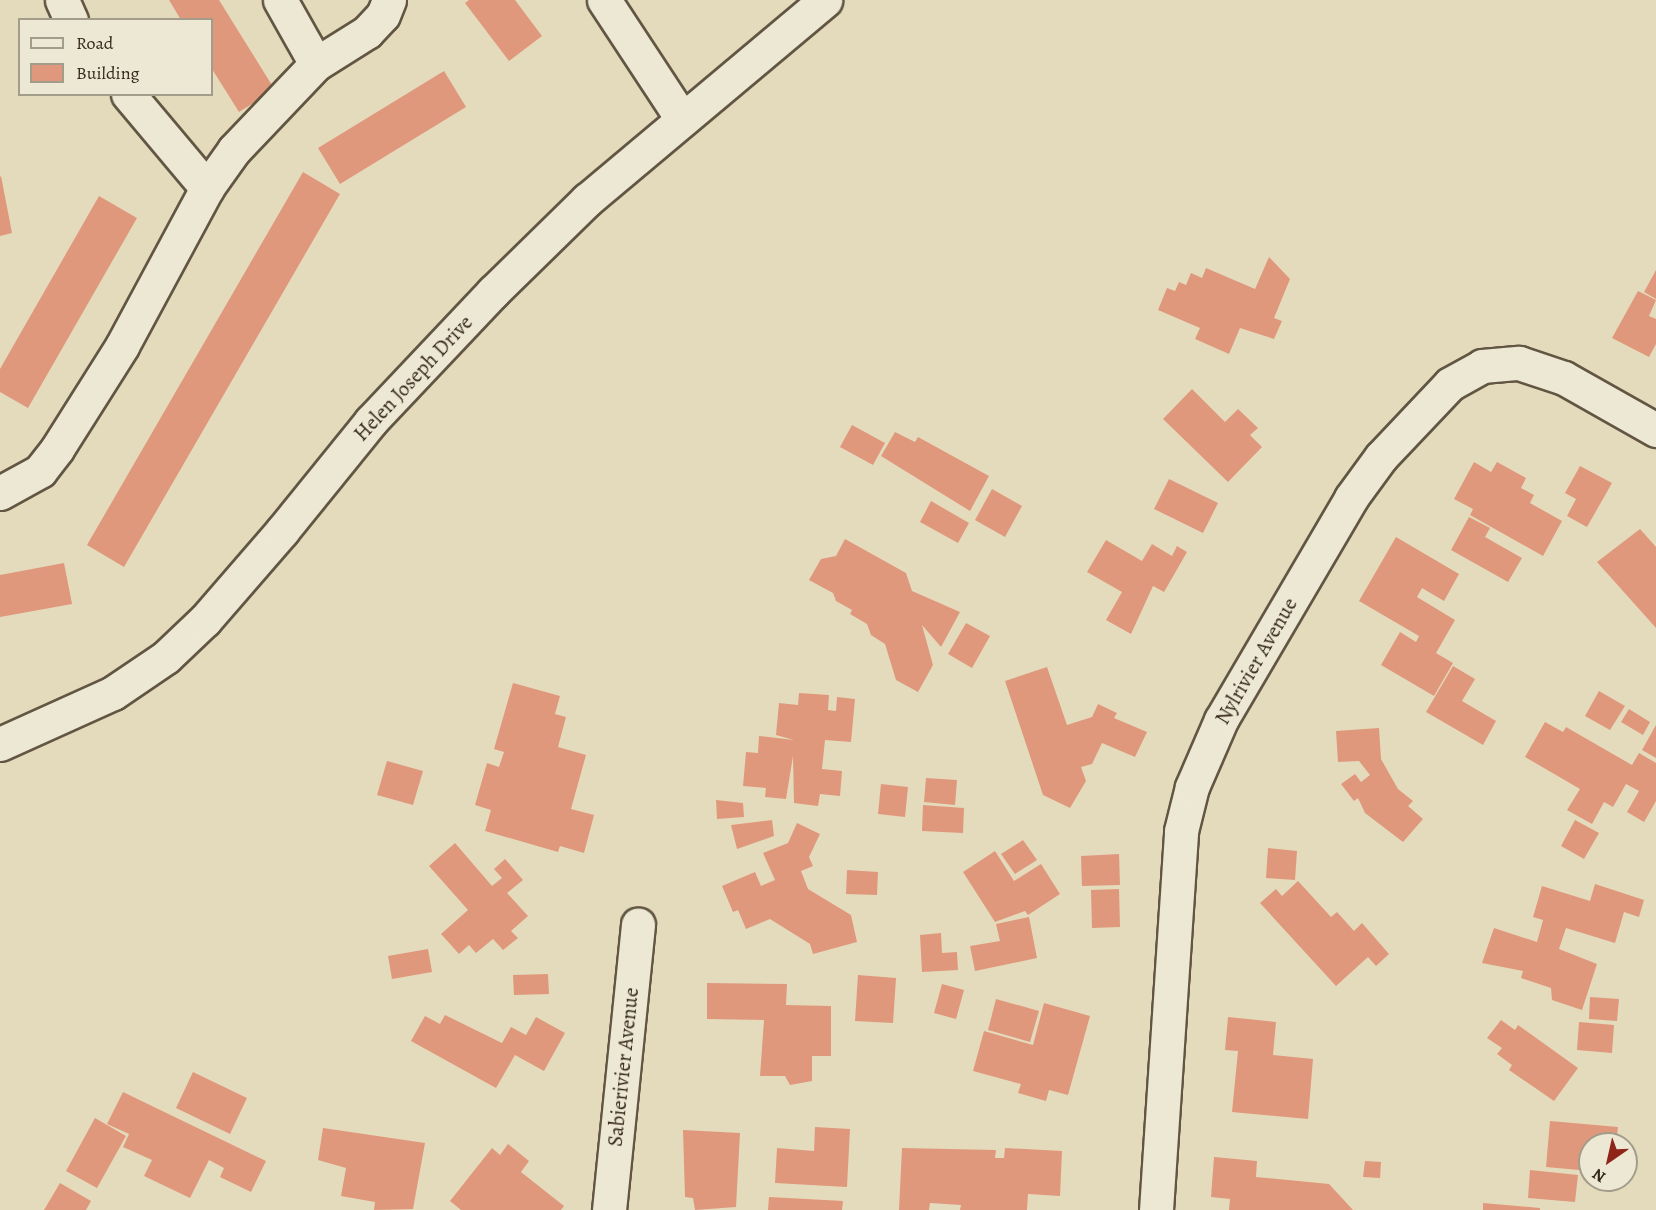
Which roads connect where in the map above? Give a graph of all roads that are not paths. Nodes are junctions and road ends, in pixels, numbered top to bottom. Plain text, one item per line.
1 (62, 0) edge
2 (280, 0) edge
3 (389, 0) edge
4 (604, 0) edge
5 (825, 0) edge
6 (70, 18) edge
7 (316, 64) junction
8 (130, 96) edge
9 (681, 117) junction
10 (207, 188) junction
11 (1656, 430) edge
12 (0, 493) edge
13 (0, 744) edge
14 (638, 924) dead end
15 (609, 1210) edge
16 (1156, 1210) edge

1 - 6 street
2 - 7 street
3 - 7 street
4 - 9 street
5 - 9 street, Helen Joseph Drive
7 - 10 street
8 - 10 street
9 - 13 street, Helen Joseph Drive
10 - 12 street
11 - 16 street, Nylrivier Avenue
14 - 15 street, Sabierivier Avenue

